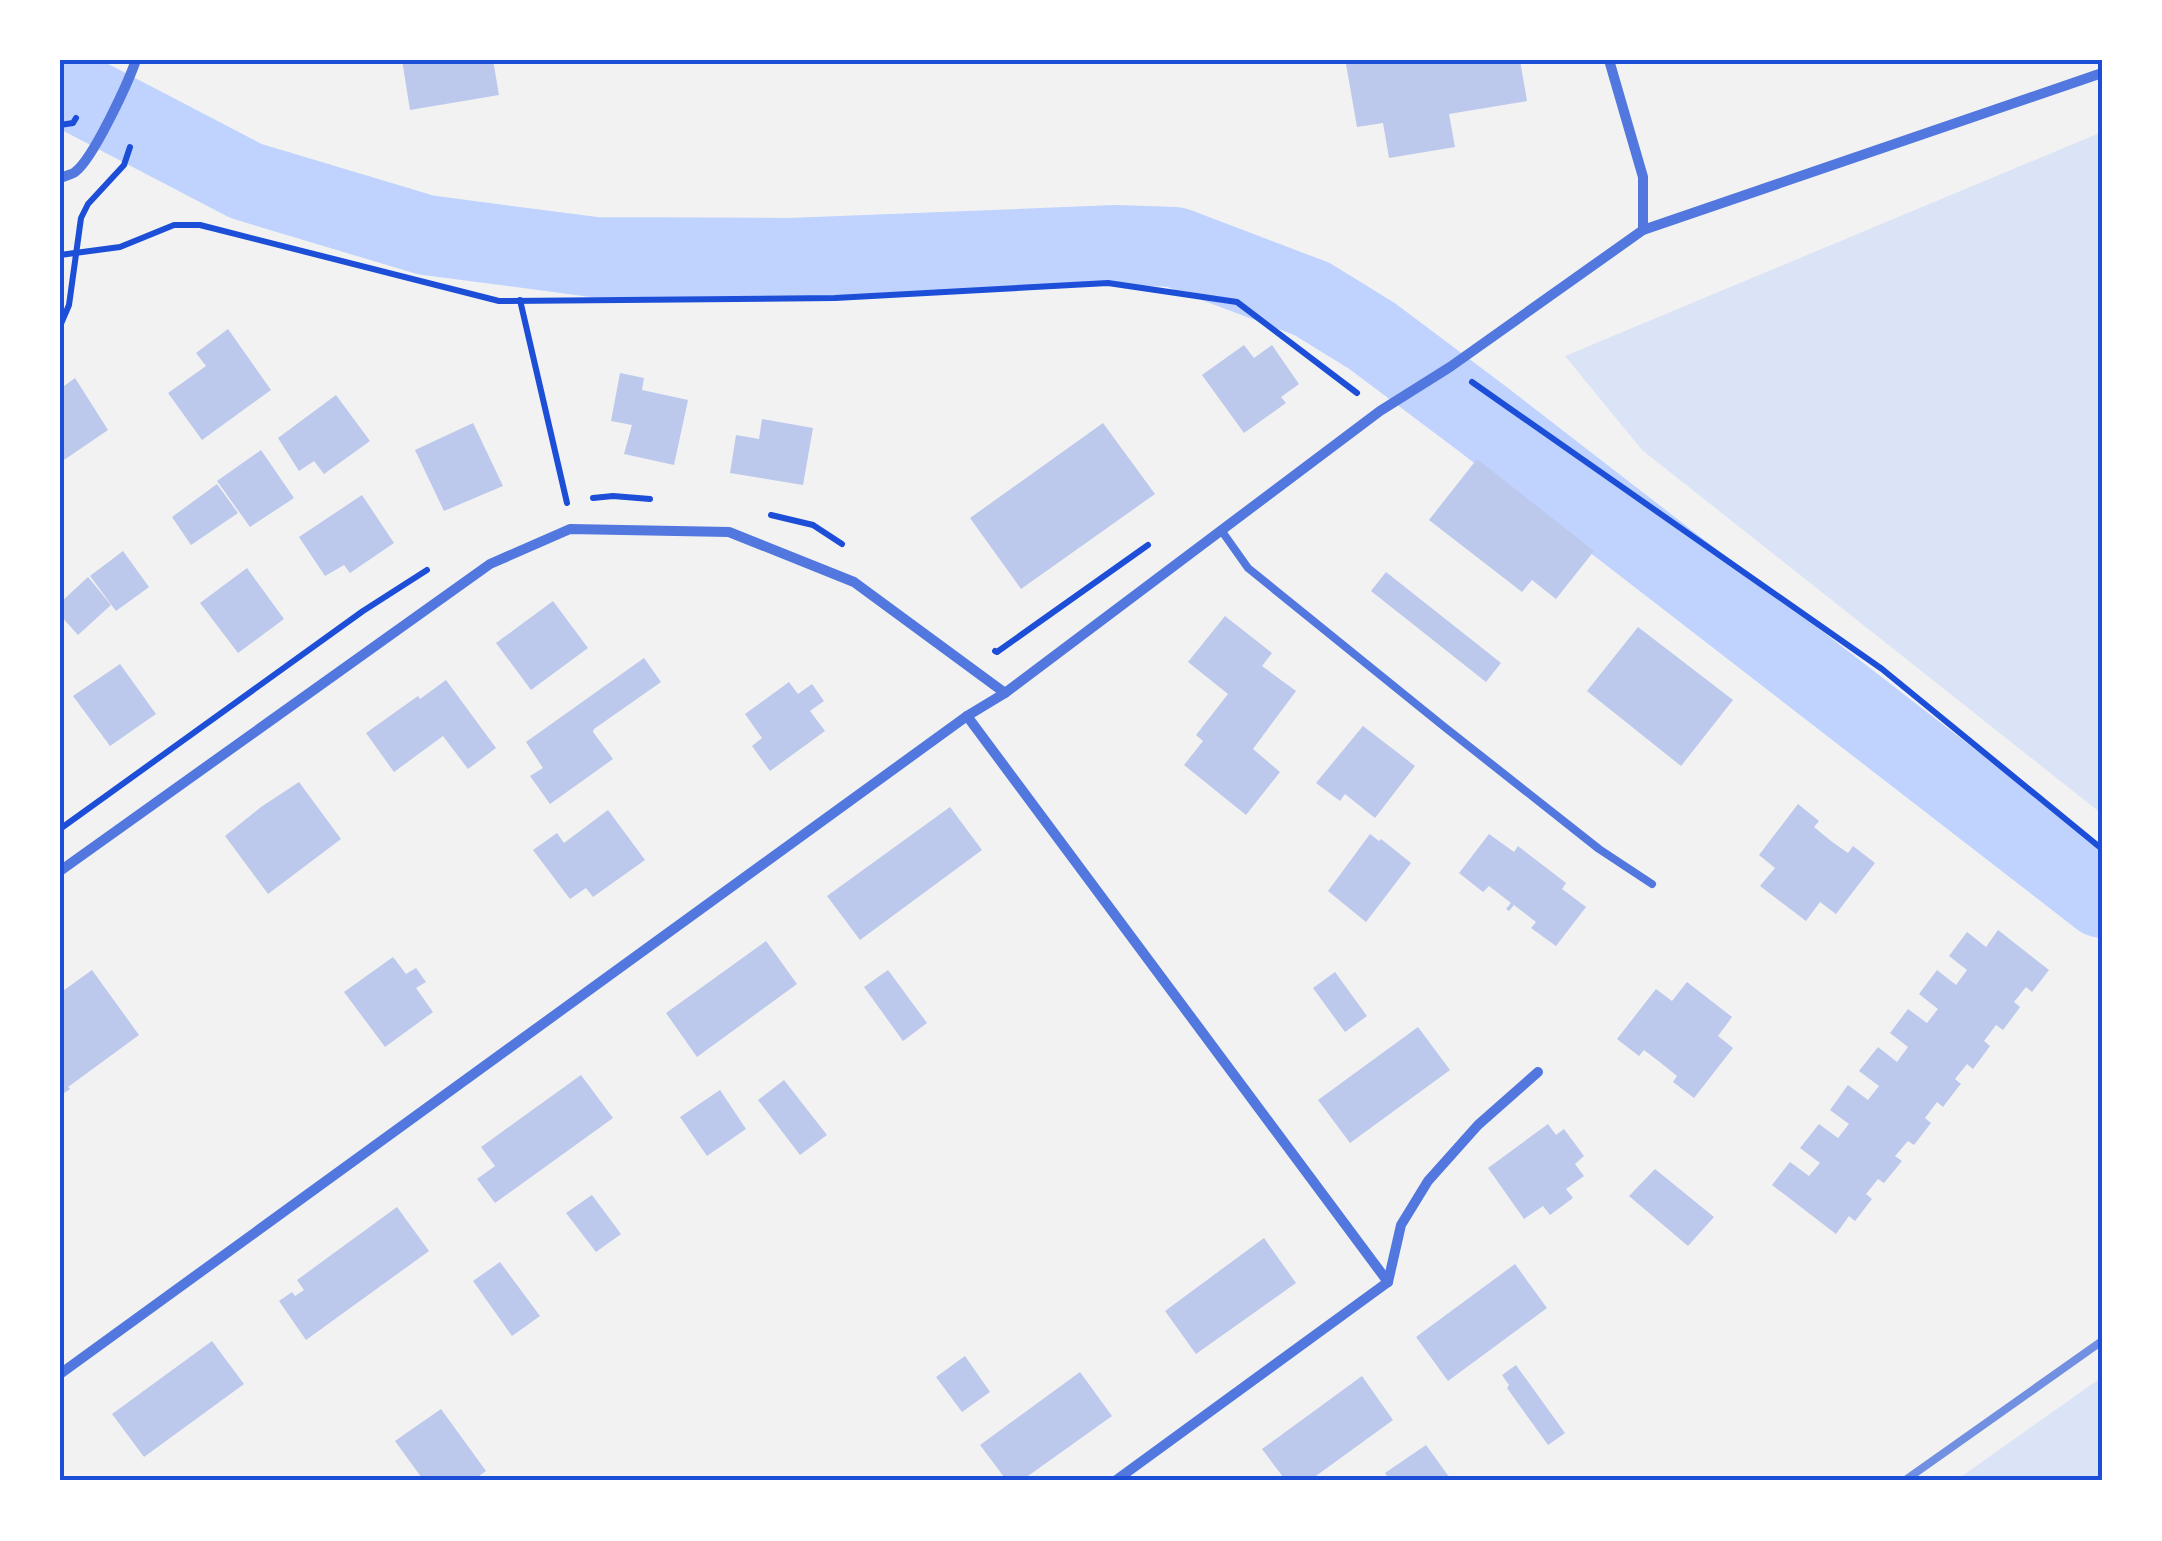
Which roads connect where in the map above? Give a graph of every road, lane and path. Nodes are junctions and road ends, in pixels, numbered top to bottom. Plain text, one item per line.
1 (136, 60) edge
2 (1609, 60) edge
3 (2102, 73) edge
4 (73, 123) dead end
5 (60, 125) edge
6 (127, 153) dead end
7 (60, 178) edge
8 (1643, 230) junction
9 (76, 253) junction
10 (60, 255) edge
11 (520, 300) junction
12 (60, 326) edge
13 (1450, 367) junction
14 (1380, 411) junction
15 (652, 499) dead end
16 (566, 501) junction
17 (557, 504) dead end
18 (763, 514) dead end
19 (570, 529) junction
20 (1221, 530) junction
21 (1155, 541) dead end
22 (851, 550) dead end
23 (430, 568) dead end
24 (982, 642) dead end
25 (1005, 692) junction
26 (967, 716) junction
27 (60, 829) edge
28 (2102, 849) edge
29 (60, 871) edge
30 (1652, 884) dead end
31 (1538, 1072) dead end
32 (1388, 1282) junction
33 (60, 1374) edge
34 (1115, 1481) edge

1 - 7 street
2 - 8 street
3 - 8 street
4 - 5 path
6 - 9 path
8 - 13 street
9 - 10 path
9 - 11 path
9 - 12 path
11 - 14 path
11 - 16 path
13 - 14 street
13 - 28 path
14 - 20 street
15 - 16 path
16 - 17 path
16 - 19 path
18 - 22 path
19 - 25 street
19 - 29 street
20 - 25 street
20 - 30 lane
21 - 24 path
23 - 27 path
25 - 26 street
26 - 32 street
26 - 33 street
31 - 32 street
32 - 34 street

